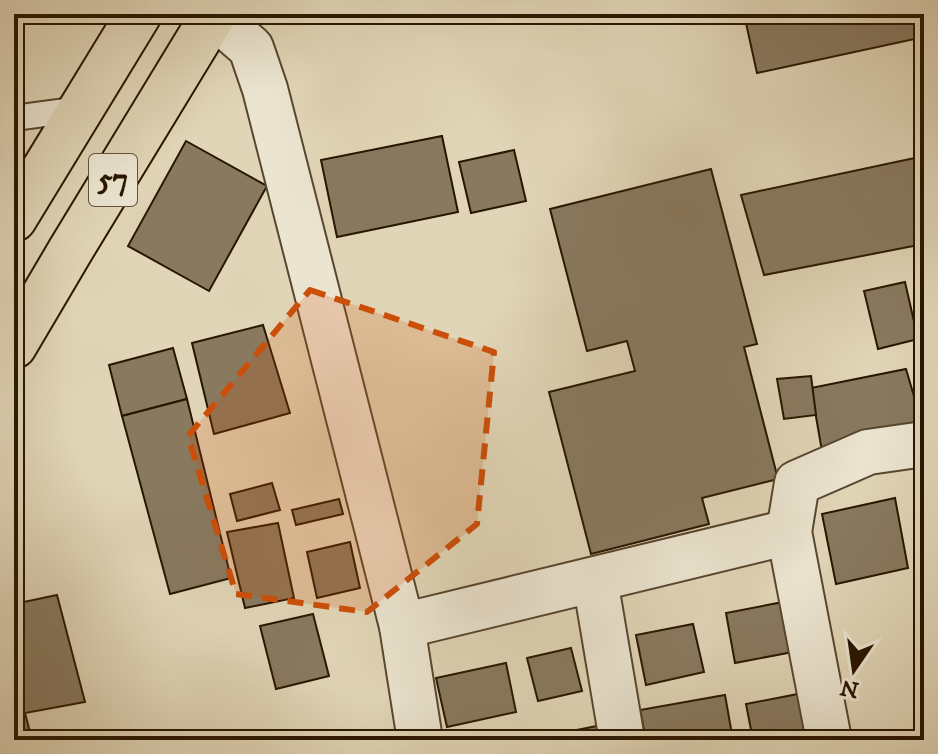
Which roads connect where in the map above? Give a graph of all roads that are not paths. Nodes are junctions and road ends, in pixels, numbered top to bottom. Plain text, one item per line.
1 (139, 14) edge
2 (214, 15) edge
3 (81, 109) junction
4 (14, 118) edge
5 (14, 219) edge
6 (14, 346) edge
7 (924, 444) edge
8 (789, 532) junction
9 (595, 580) junction
10 (402, 626) junction
11 (420, 740) edge
12 (622, 740) edge
13 (829, 740) edge

1 - 3 highway, 57
2 - 6 highway, 57
2 - 10 street
3 - 4 lane
3 - 5 highway, 57
7 - 8 street
8 - 9 street
8 - 13 street
9 - 10 street
9 - 12 street
10 - 11 street

